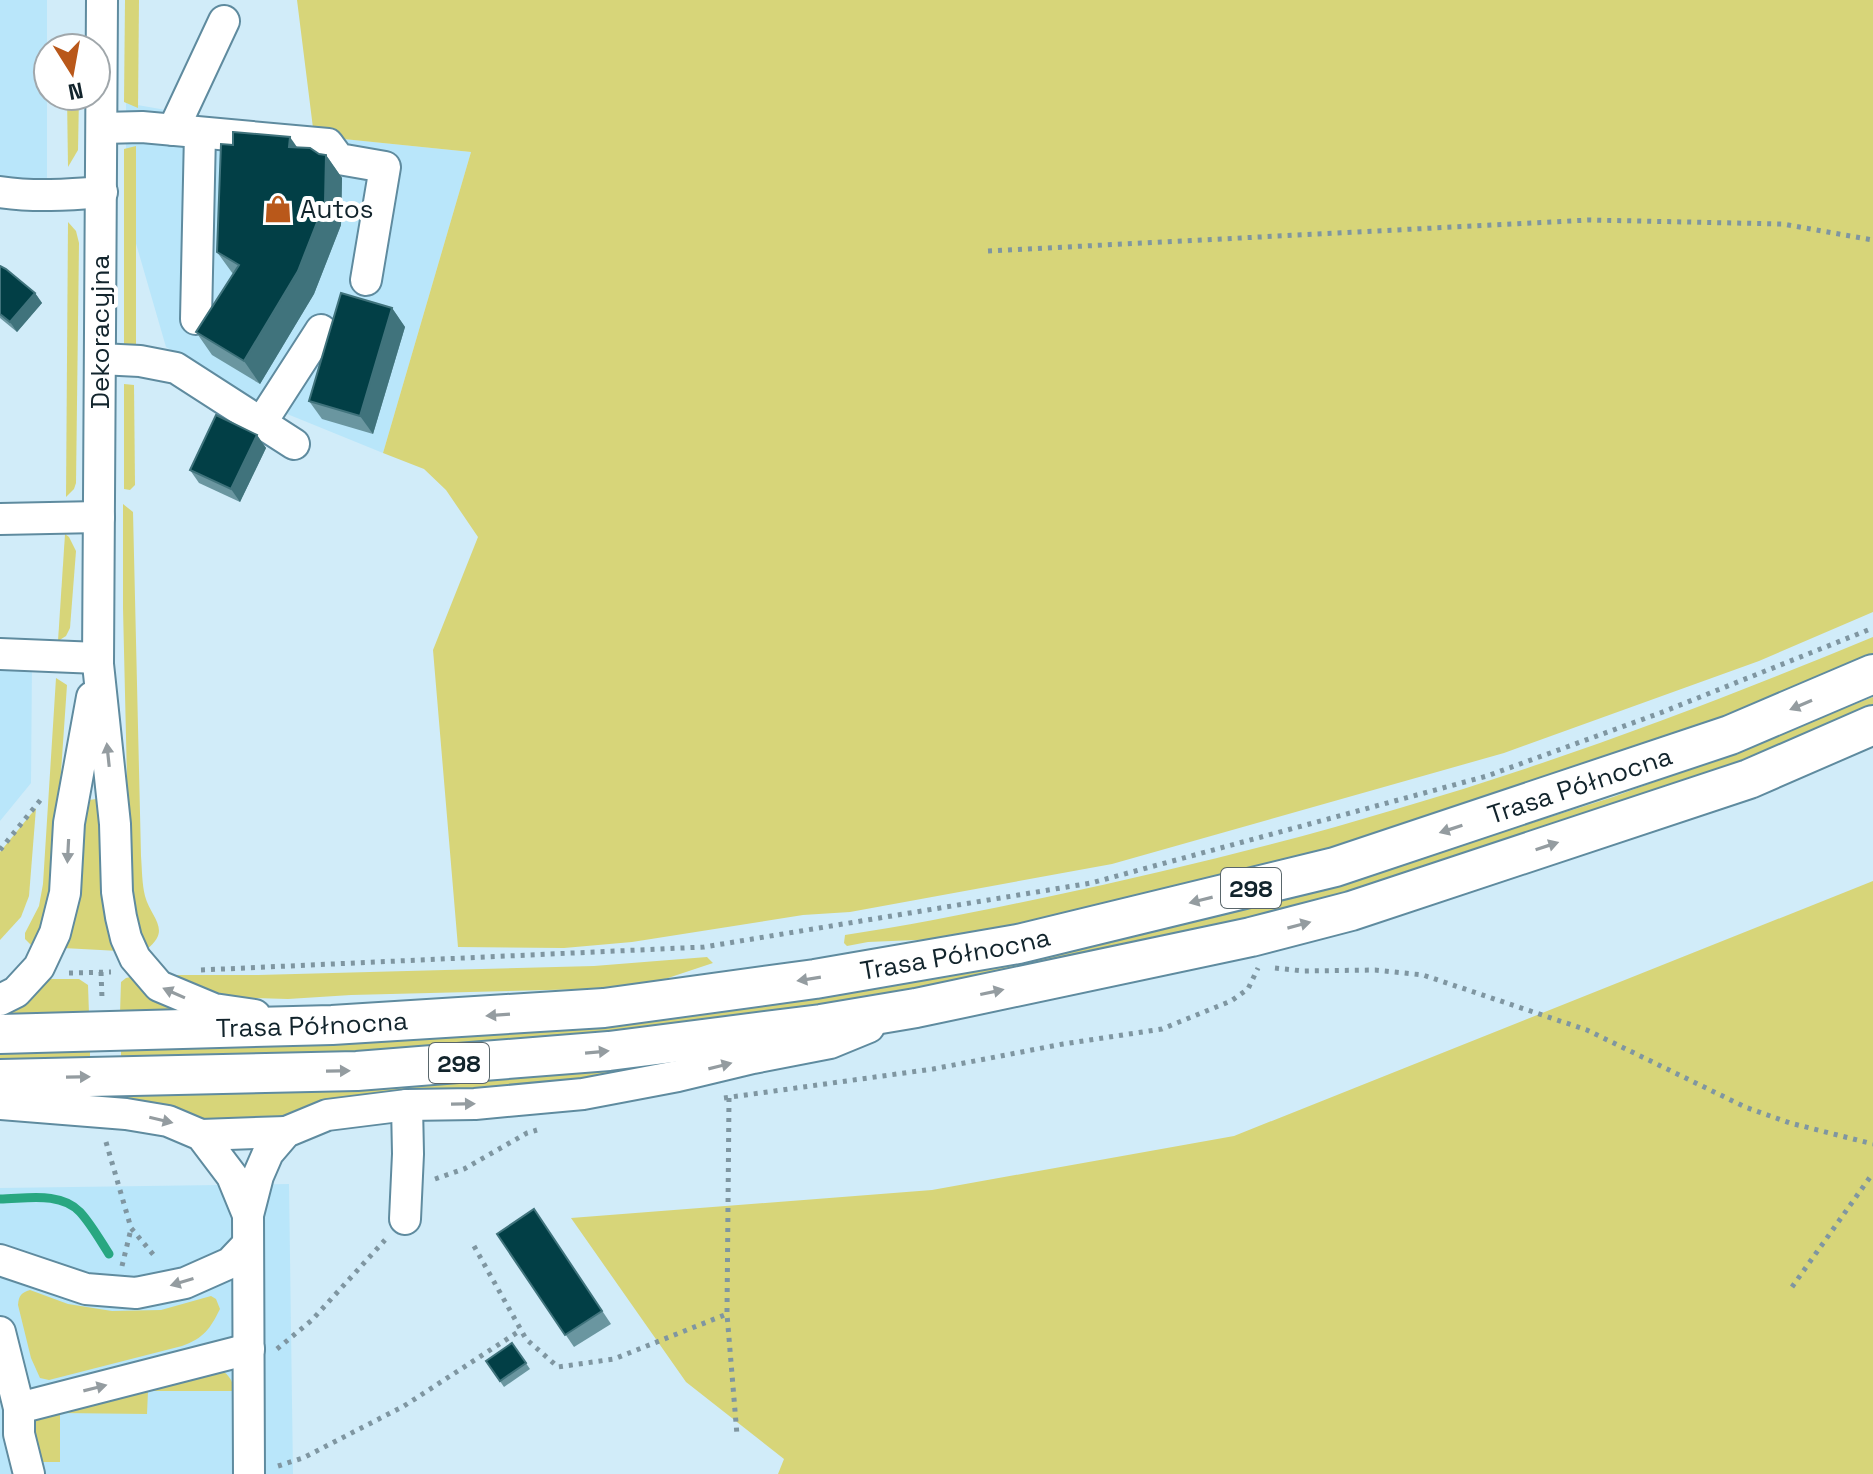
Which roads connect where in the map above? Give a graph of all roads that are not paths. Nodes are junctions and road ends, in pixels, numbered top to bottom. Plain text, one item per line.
1 (102, 0) edge
2 (224, 21) dead end
3 (102, 128) junction
4 (186, 131) junction
5 (0, 192) edge
6 (102, 192) junction
7 (366, 280) dead end
8 (196, 319) dead end
9 (321, 330) dead end
10 (100, 359) junction
11 (261, 423) junction
12 (294, 444) dead end
13 (99, 517) junction
14 (0, 519) edge
15 (0, 654) edge
16 (98, 661) junction
17 (1873, 674) edge
18 (1873, 725) edge
19 (0, 1000) edge
20 (916, 1008) junction
21 (332, 1025) junction
22 (0, 1034) edge
23 (0, 1079) edge
24 (0, 1104) edge
25 (407, 1105) junction
26 (286, 1132) junction
27 (201, 1135) junction
28 (405, 1219) road end
29 (248, 1229) junction
30 (0, 1260) edge
31 (2, 1349) edge
32 (249, 1360) junction
33 (19, 1408) junction
34 (258, 1472) edge
35 (29, 1474) edge

1 - 3 street, Dekoracyjna
2 - 4 street
3 - 4 street
3 - 6 street, Dekoracyjna
4 - 7 street
4 - 8 street
5 - 6 street
6 - 10 street, Dekoracyjna
9 - 11 street
10 - 11 street
10 - 13 street, Dekoracyjna
11 - 12 street
13 - 14 street
13 - 16 street, Dekoracyjna
15 - 16 street
16 -> 19 street, Dekoracyjna
21 -> 16 street, Dekoracyjna
17 -> 21 main road, Trasa Północna / 298
20 -> 18 main road, Trasa Północna / 298
23 -> 20 main road, Trasa Północna / 298
25 -> 20 street
21 - 22 main road, Trasa Północna / 298
24 -> 27 street
25 - 26 street
25 - 28 street
26 - 27 street
26 - 29 street
27 - 29 street
29 -> 30 street
29 - 32 street
31 - 33 street
33 -> 32 street
32 - 34 street
33 - 35 street

